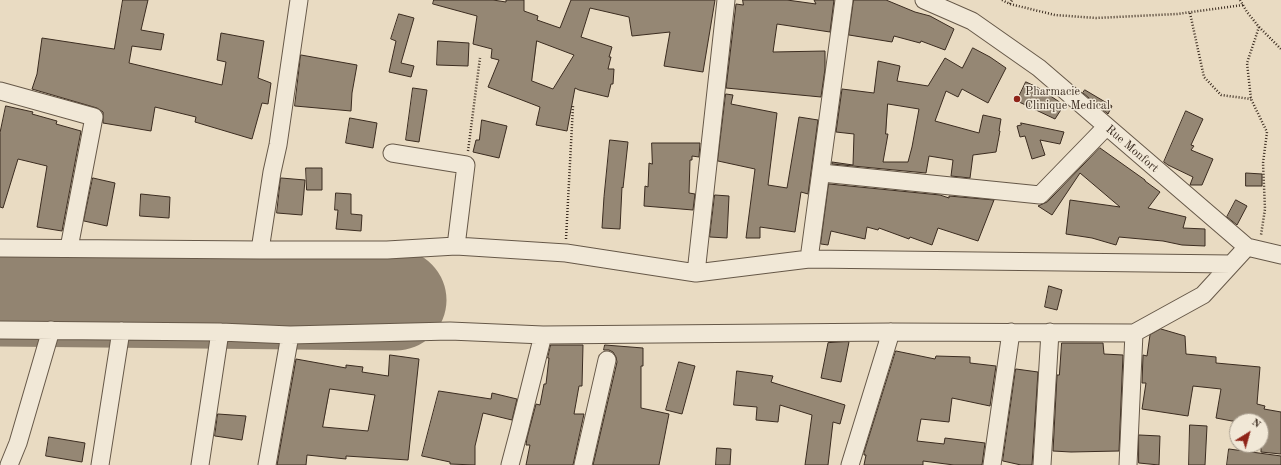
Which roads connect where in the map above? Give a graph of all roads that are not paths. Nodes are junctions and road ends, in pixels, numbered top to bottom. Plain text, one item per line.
1 (299, 0) edge
2 (726, 0) edge
3 (844, 0) edge
4 (924, 0) edge
5 (0, 91) edge
6 (1106, 127) junction
7 (392, 153) dead end
8 (822, 174) junction
9 (456, 246) junction
10 (0, 248) edge
11 (69, 248) junction
12 (1253, 249) junction
13 (260, 250) junction
14 (1281, 255) edge
15 (810, 259) junction
16 (1231, 264) junction
17 (696, 272) junction
18 (0, 330) edge
19 (51, 330) junction
20 (121, 331) junction
21 (220, 332) junction
22 (891, 332) junction
23 (1011, 332) junction
24 (1050, 332) junction
25 (1134, 333) junction
26 (290, 335) junction
27 (543, 335) junction
28 (607, 360) dead end
29 (9, 465) edge
30 (100, 465) edge
31 (200, 465) edge
32 (267, 465) edge
33 (510, 465) edge
34 (583, 465) edge
35 (850, 465) edge
36 (992, 465) edge
37 (1042, 465) edge
38 (1128, 465) edge

1 - 13 street
2 - 17 street
3 - 8 street
4 - 6 street, Rue Monfort
5 - 11 street
6 - 8 street
6 - 12 street, Rue Monfort
7 - 9 street
8 - 15 street
9 - 13 street
9 - 17 street
10 - 11 street
11 - 13 street
12 - 14 street, Rue Monfort
12 - 16 street
15 - 16 street
15 - 17 street
16 - 25 street
18 - 19 street
19 - 20 street
19 - 29 street
20 - 21 street
20 - 30 street
21 - 26 street
21 - 31 street
22 - 23 street
22 - 27 street
22 - 35 street
23 - 24 street
23 - 36 street
24 - 25 street
24 - 37 street
25 - 38 street
26 - 27 street
26 - 32 street
27 - 33 street
28 - 34 street

